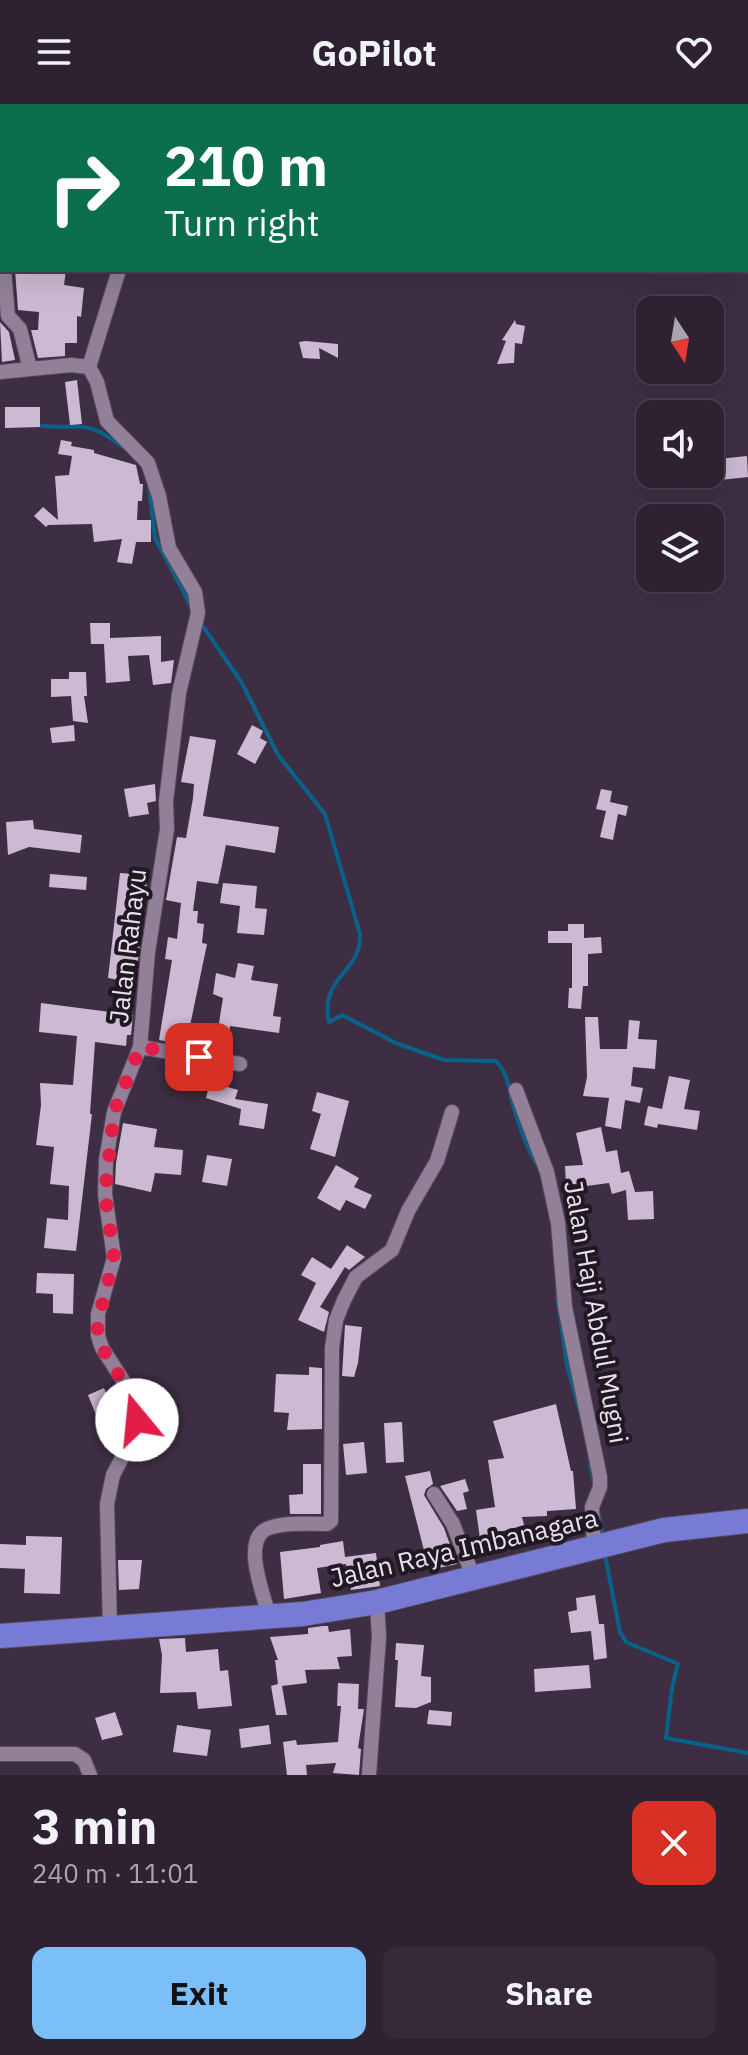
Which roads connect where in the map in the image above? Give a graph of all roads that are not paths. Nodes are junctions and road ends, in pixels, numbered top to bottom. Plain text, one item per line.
1 (4, 272) edge
2 (118, 272) edge
3 (89, 367) junction
4 (30, 369) junction
5 (0, 372) edge
6 (140, 1047) junction
7 (240, 1064) dead end
8 (516, 1090) dead end
9 (452, 1112) dead end
10 (434, 1494) dead end
11 (748, 1521) edge
12 (601, 1544) junction
13 (474, 1579) junction
14 (377, 1602) junction
15 (269, 1616) junction
16 (110, 1628) junction
17 (0, 1636) edge
18 (0, 1754) edge
19 (90, 1775) edge
20 (369, 1775) edge

1 - 4 street
2 - 3 street
3 - 4 street
3 - 6 street, Jalan Rahayu
4 - 5 street
6 - 7 street
6 - 16 street, Jalan Rahayu
8 - 12 street, Jalan Haji Abdul Mugni
9 - 15 street
10 - 13 street
11 - 12 highway, Jalan Raya Imbanagara
12 - 13 highway, Jalan Raya Imbanagara
13 - 14 highway, Jalan Raya Imbanagara
14 - 15 highway, Jalan Raya Imbanagara
14 - 20 street
15 - 16 highway, Jalan Raya Imbanagara
16 - 17 highway, Jalan Raya Imbanagara
18 - 19 street

